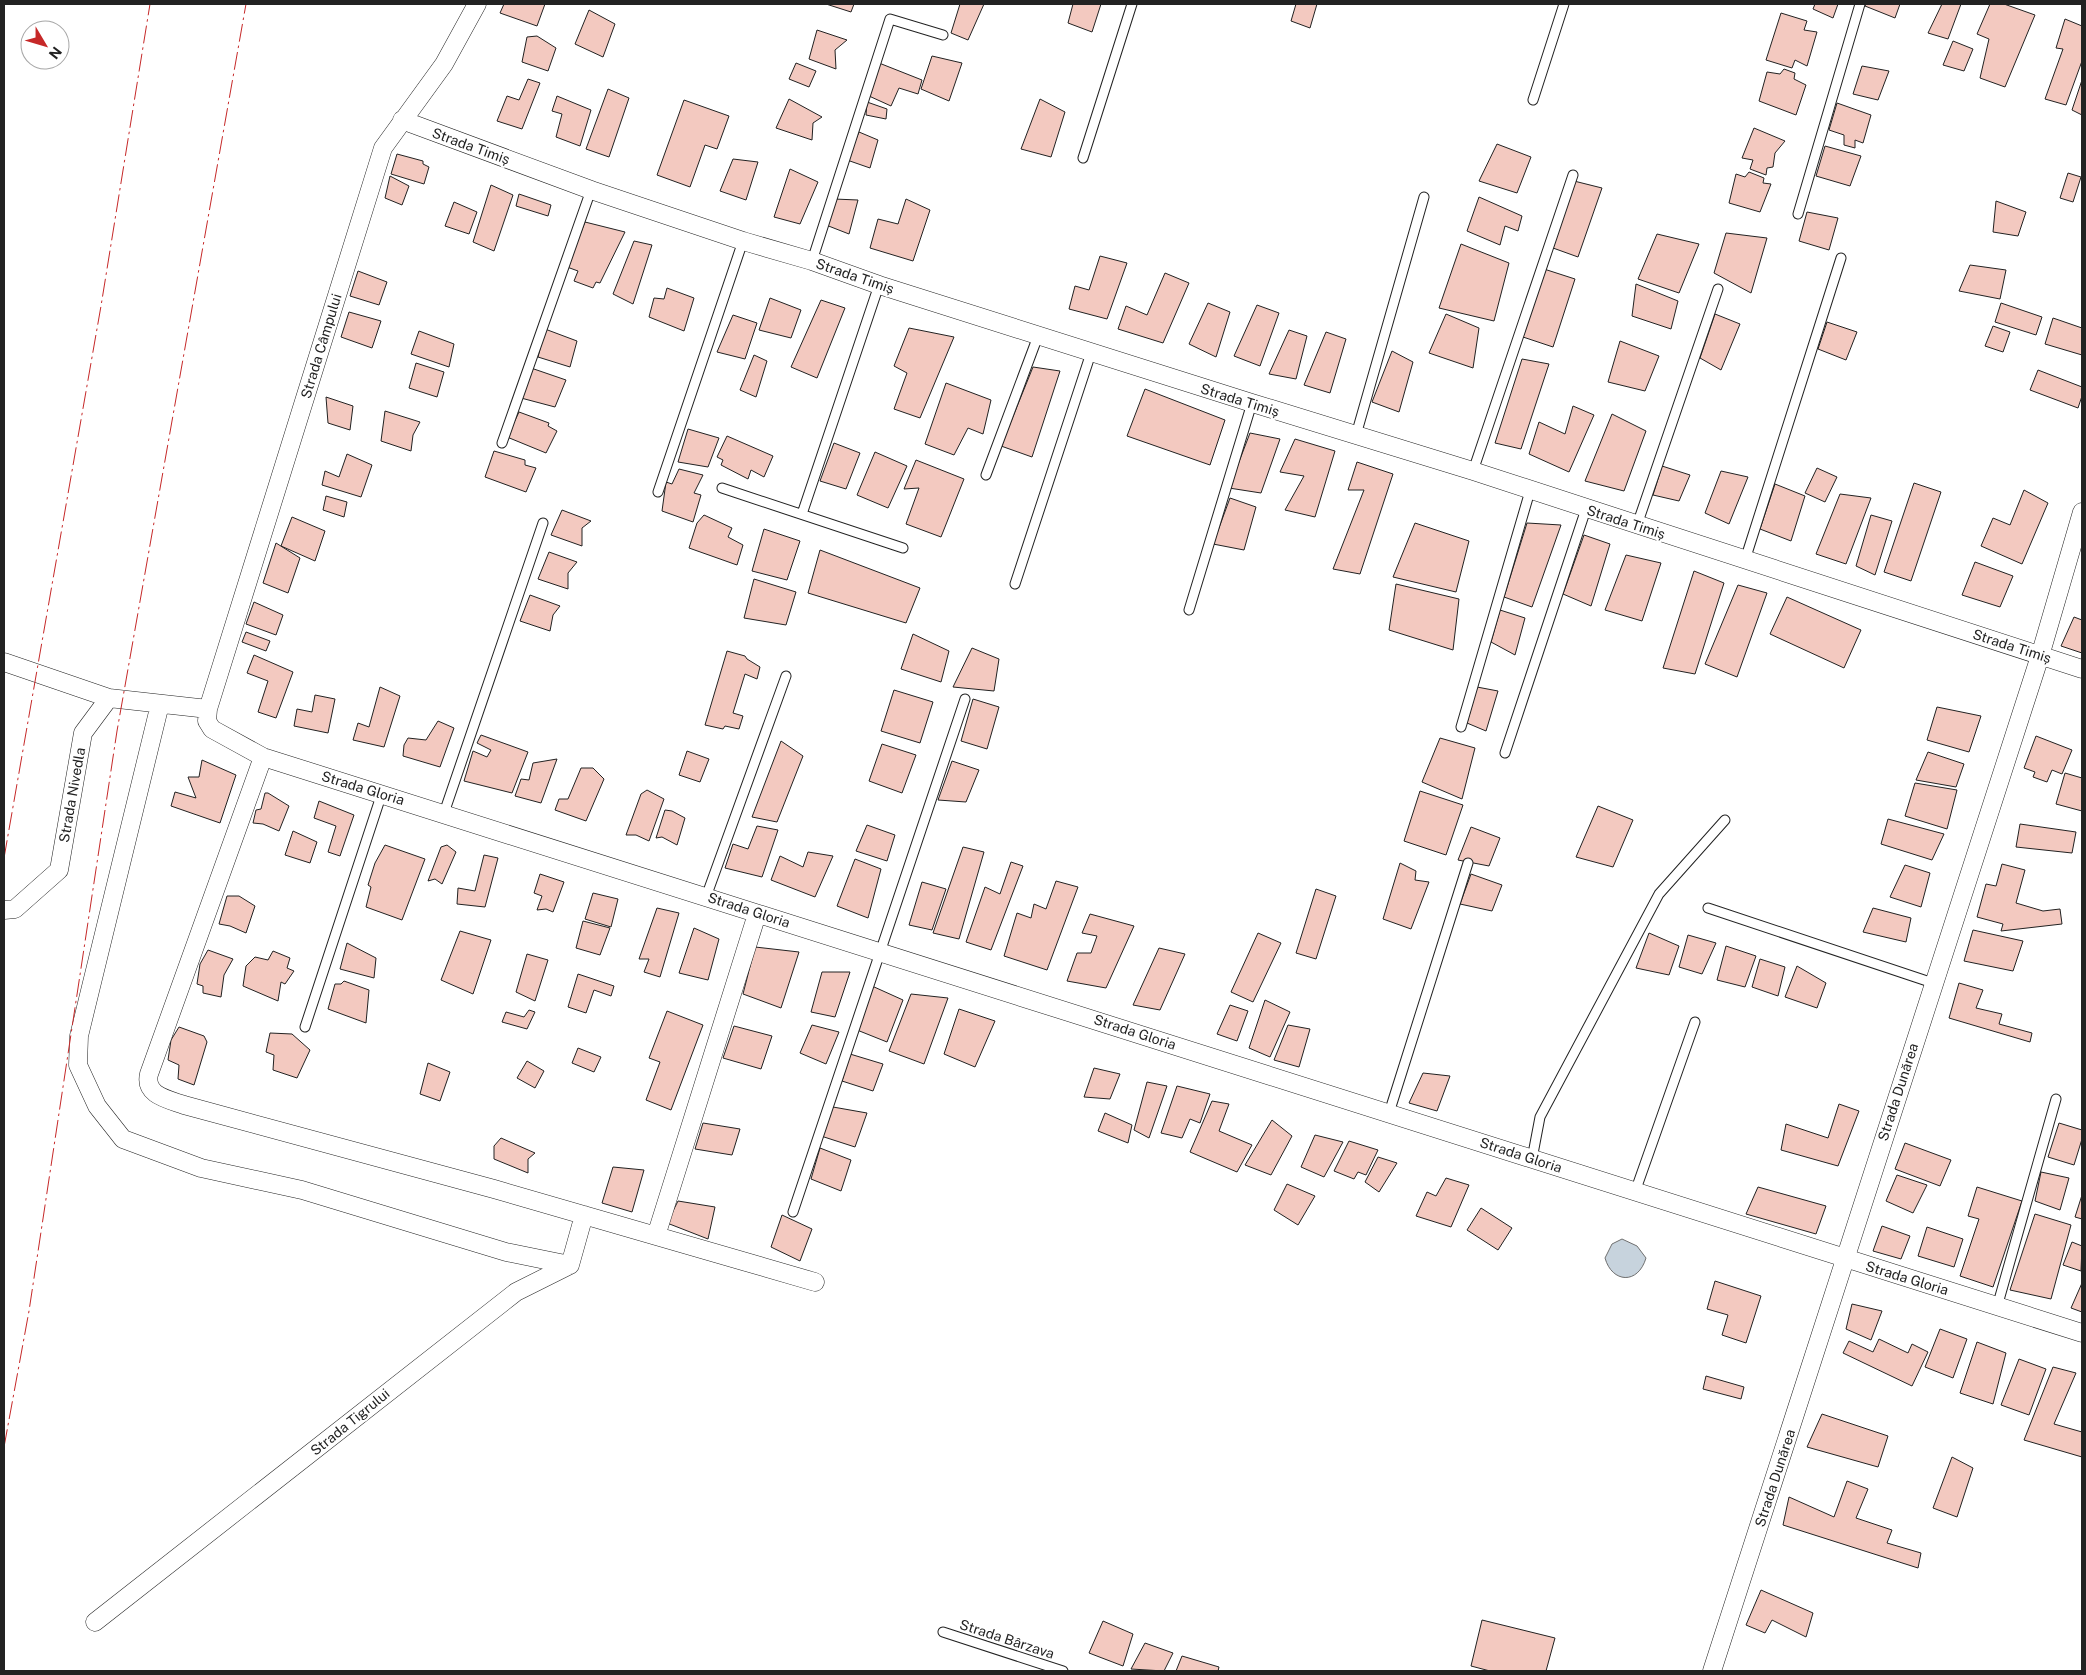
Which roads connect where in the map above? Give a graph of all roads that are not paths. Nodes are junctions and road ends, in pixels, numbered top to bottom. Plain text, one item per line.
1 (477, 4) edge
2 (1132, 4) edge
3 (1564, 4) edge
4 (1860, 4) edge
5 (943, 35) dead end
6 (1533, 100) dead end
7 (402, 120) junction
8 (1083, 158) dead end
9 (1573, 175) dead end
10 (591, 190) junction
11 (1424, 197) dead end
12 (1798, 214) dead end
13 (743, 241) junction
14 (1841, 258) dead end
15 (812, 260) junction
16 (879, 285) junction
17 (1718, 288) dead end
18 (1038, 336) junction
19 (1091, 353) junction
20 (1252, 403) junction
21 (1356, 435) junction
22 (502, 443) dead end
23 (1473, 471) junction
24 (986, 475) dead end
25 (722, 488) dead end
26 (1530, 491) junction
27 (658, 492) dead end
28 (1586, 508) junction
29 (2082, 512) edge
30 (802, 514) junction
31 (543, 523) dead end
32 (1637, 525) junction
33 (904, 548) dead end
34 (1745, 560) junction
35 (1015, 584) dead end
36 (1188, 610) dead end
37 (2040, 656) junction
38 (4, 662) edge
39 (2082, 669) edge
40 (786, 676) dead end
41 (108, 698) junction
42 (965, 698) dead end
43 (160, 704) junction
44 (208, 709) junction
45 (1461, 727) dead end
46 (1506, 753) dead end
47 (263, 757) junction
48 (382, 794) junction
49 (444, 813) junction
50 (1725, 820) dead end
51 (1468, 863) dead end
52 (706, 897) junction
53 (1708, 908) dead end
54 (4, 910) edge
55 (757, 914) junction
56 (880, 951) junction
57 (1933, 983) junction
58 (1695, 1022) dead end
59 (305, 1027) dead end
60 (2056, 1099) dead end
61 (1389, 1113) junction
62 (1532, 1159) junction
63 (1635, 1192) junction
64 (793, 1212) dead end
65 (584, 1215) junction
66 (656, 1236) junction
67 (1845, 1259) junction
68 (570, 1265) junction
69 (815, 1282) dead end
70 (1997, 1306) junction
71 (2082, 1333) edge
72 (96, 1622) dead end
73 (943, 1632) dead end
74 (1063, 1671) edge
75 (1712, 1671) edge

1 - 7 street, Strada Câmpului
2 - 8 lane
3 - 6 lane
4 - 12 lane
5 - 15 lane
7 - 10 street, Strada Timiș
7 - 44 street, Strada Câmpului
9 - 23 lane
10 - 13 street, Strada Timiș
10 - 22 lane
11 - 21 lane
13 - 15 street, Strada Timiș
13 - 27 lane
14 - 34 lane
15 - 16 street, Strada Timiș
16 - 18 street, Strada Timiș
16 - 30 lane
17 - 32 lane
18 - 19 street, Strada Timiș
18 - 24 lane
19 - 20 street, Strada Timiș
19 - 35 lane
20 - 21 street, Strada Timiș
20 - 36 lane
21 - 23 street, Strada Timiș
23 - 26 street, Strada Timiș
25 - 30 lane
26 - 28 street, Strada Timiș
26 - 45 lane
28 - 32 street, Strada Timiș
28 - 46 lane
29 - 37 street, Strada Dunărea
30 - 33 lane
31 - 49 lane
32 - 34 street, Strada Timiș
34 - 37 street, Strada Timiș
37 - 39 street, Strada Timiș
37 - 57 street, Strada Dunărea
38 - 41 street
40 - 52 lane
41 - 43 street
41 - 54 street, Strada Nivedla
42 - 56 lane
43 - 44 street
43 - 68 street
44 - 47 street, Strada Gloria
47 - 48 street, Strada Gloria
47 - 65 street
48 - 49 street, Strada Gloria
48 - 59 lane
49 - 52 street, Strada Gloria
50 - 62 lane
51 - 61 lane
52 - 55 street, Strada Gloria
53 - 57 lane
55 - 56 street, Strada Gloria
55 - 66 street
56 - 61 street, Strada Gloria
56 - 64 lane
57 - 67 street, Strada Dunărea
58 - 63 lane
60 - 70 lane
61 - 62 street, Strada Gloria
62 - 63 street, Strada Gloria
63 - 67 street, Strada Gloria
65 - 66 street
65 - 68 street
66 - 69 street
67 - 70 street, Strada Gloria
67 - 75 street, Strada Dunărea
68 - 72 street, Strada Tigrului
70 - 71 street, Strada Gloria
73 - 74 lane, Strada Bârzava

